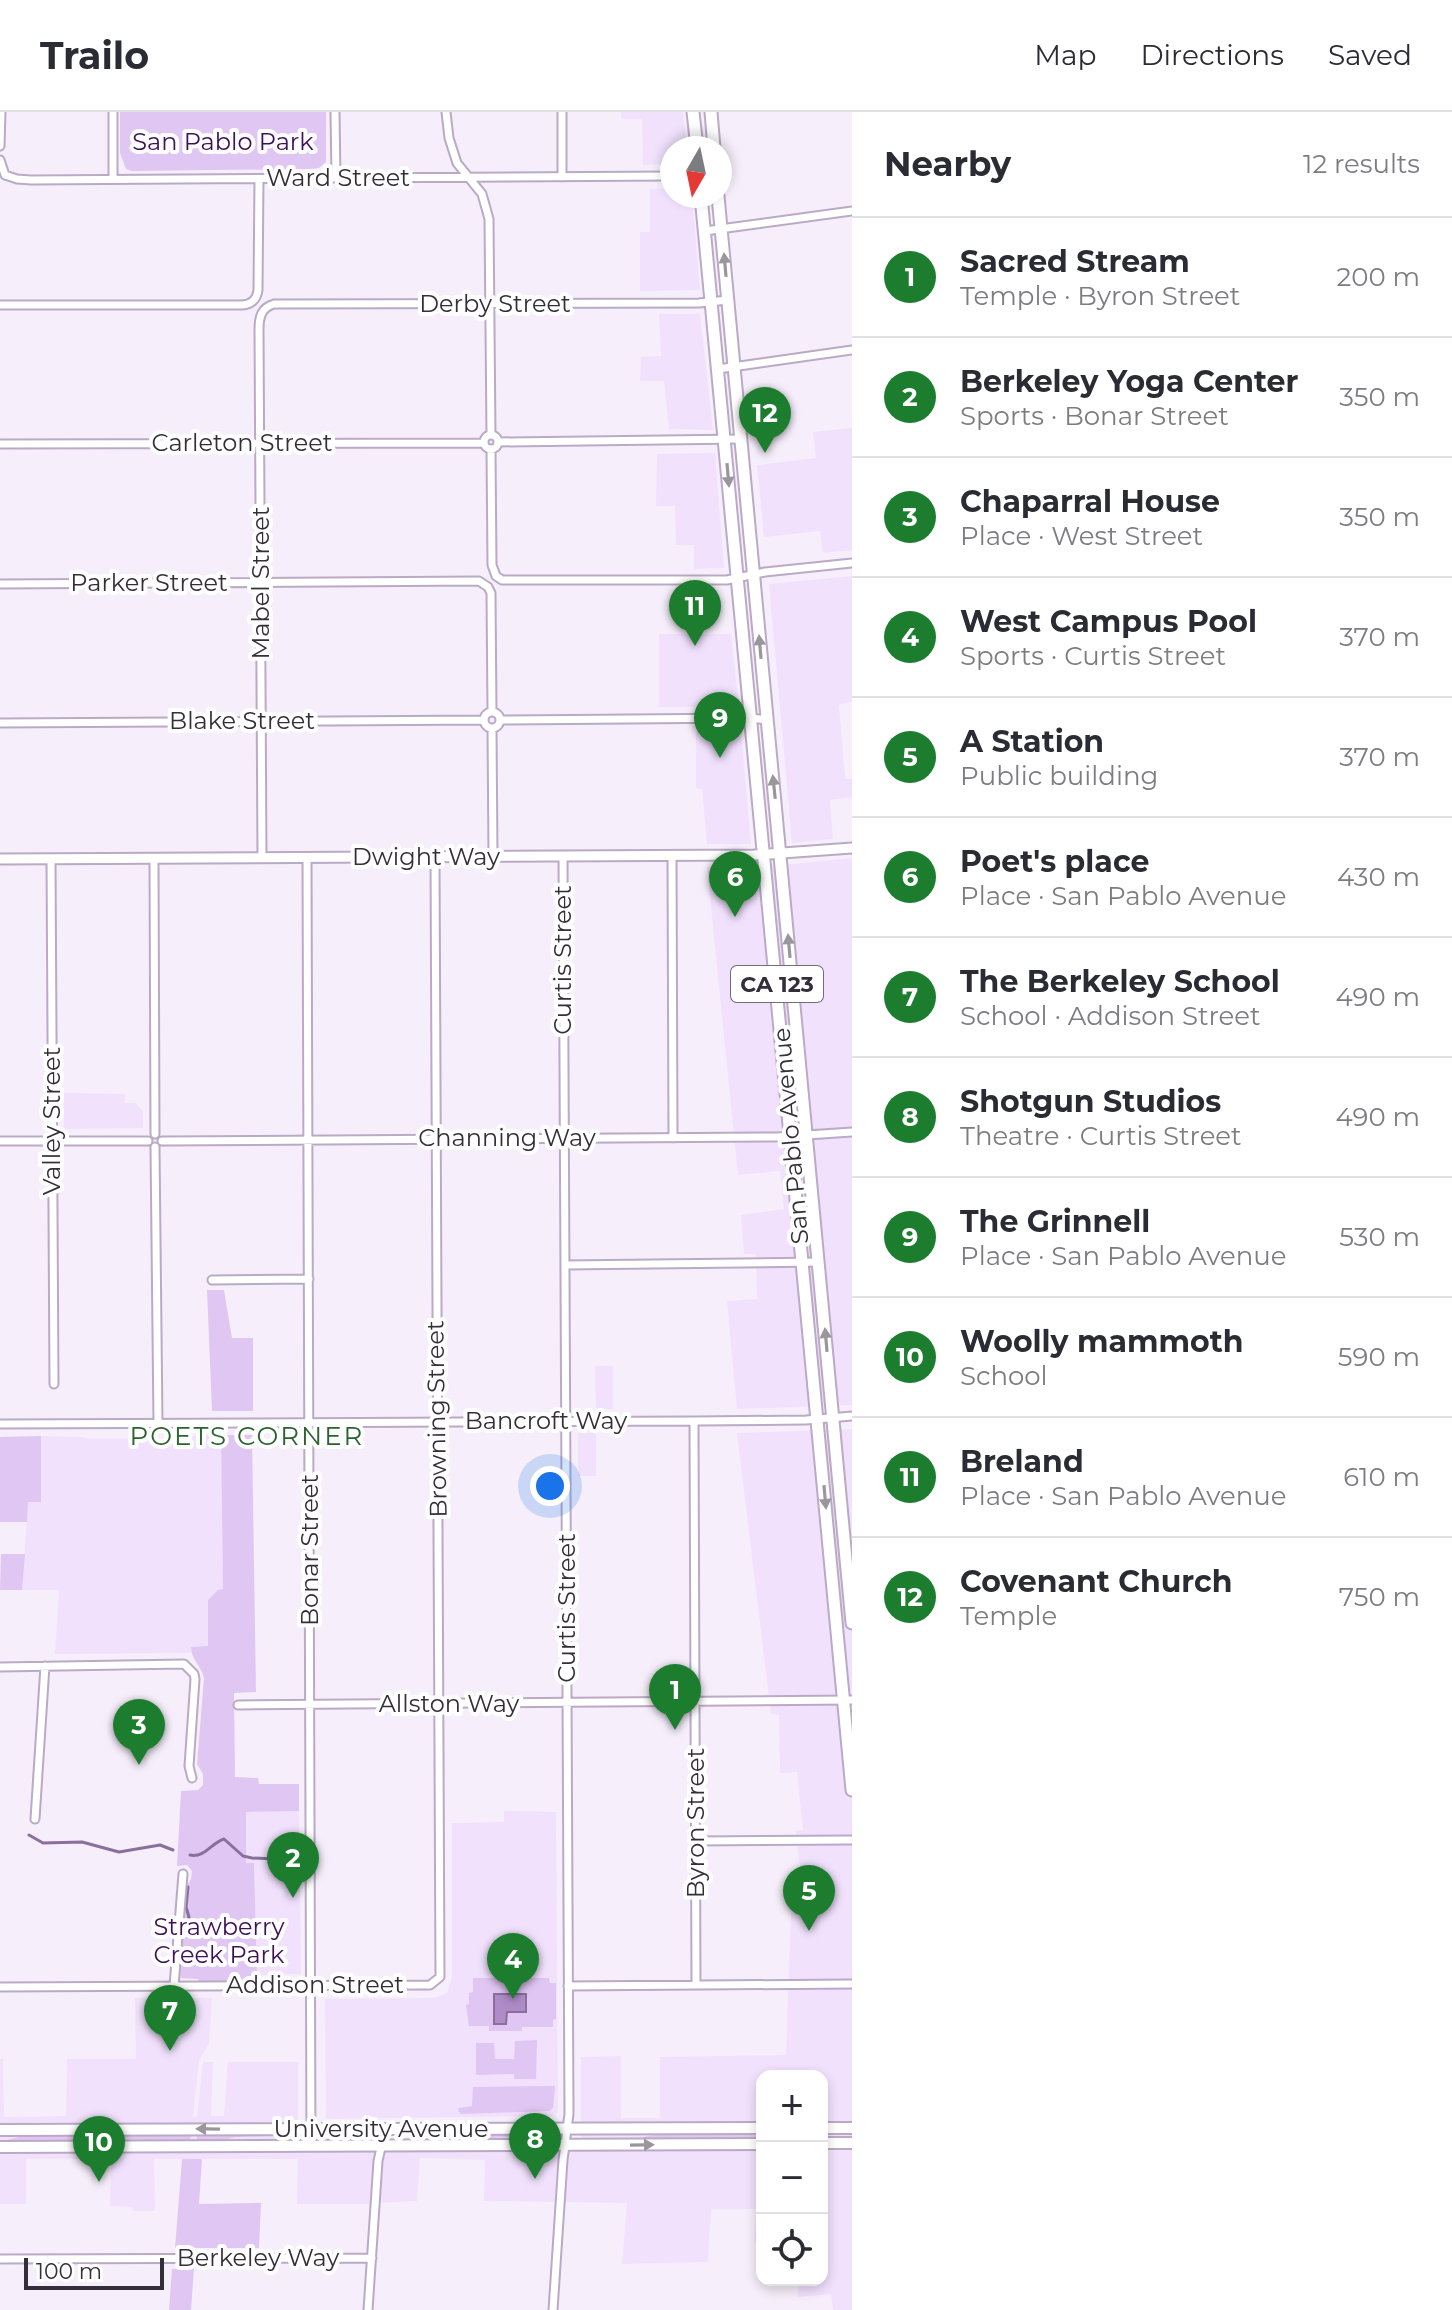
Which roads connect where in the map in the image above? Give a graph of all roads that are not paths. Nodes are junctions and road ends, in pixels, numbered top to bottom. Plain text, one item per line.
1 (1, 112) edge
2 (113, 112) edge
3 (335, 112) edge
4 (446, 112) edge
5 (562, 112) edge
6 (693, 112) edge
7 (711, 112) edge
8 (696, 136) edge
9 (713, 136) edge
10 (0, 146) edge
11 (0, 160) edge
12 (660, 176) edge
13 (468, 177) junction
14 (562, 177) junction
15 (336, 178) junction
16 (113, 179) junction
17 (259, 179) junction
18 (702, 208) edge
19 (719, 208) edge
20 (852, 211) edge
21 (722, 229) junction
22 (705, 231) junction
23 (728, 300) junction
24 (711, 302) junction
25 (490, 304) junction
26 (0, 305) edge
27 (263, 310) joint
28 (852, 350) edge
29 (734, 368) junction
30 (718, 369) junction
31 (491, 435) junction
32 (741, 439) junction
33 (725, 440) junction
34 (498, 442) junction
35 (260, 443) junction
36 (483, 443) junction
37 (0, 444) edge
38 (491, 450) junction
39 (852, 563) edge
40 (754, 574) junction
41 (738, 577) junction
42 (261, 582) junction
43 (0, 584) edge
44 (492, 712) junction
45 (751, 718) junction
46 (484, 720) junction
47 (500, 720) junction
48 (767, 720) junction
49 (261, 721) junction
50 (0, 723) edge
51 (492, 728) junction
52 (852, 848) edge
53 (781, 854) junction
54 (765, 855) junction
55 (563, 856) junction
56 (672, 856) junction
57 (435, 857) junction
58 (493, 857) junction
59 (154, 858) junction
60 (262, 858) junction
61 (307, 858) junction
62 (0, 859) edge
63 (51, 859) junction
64 (852, 1132) edge
65 (155, 1134) junction
66 (807, 1136) junction
67 (791, 1137) junction
68 (435, 1138) junction
69 (564, 1138) junction
70 (673, 1138) junction
71 (307, 1140) junction
72 (0, 1141) edge
73 (52, 1141) junction
74 (148, 1141) junction
75 (162, 1141) junction
76 (155, 1147) junction
77 (803, 1262) junction
78 (819, 1262) junction
79 (565, 1265) junction
80 (309, 1279) junction
81 (212, 1280) dead end
82 (54, 1384) dead end
83 (852, 1416) edge
84 (833, 1418) junction
85 (817, 1419) junction
86 (566, 1421) junction
87 (694, 1421) junction
88 (310, 1422) junction
89 (438, 1422) junction
90 (158, 1423) junction
91 (0, 1424) edge
92 (852, 1623) edge
93 (45, 1666) junction
94 (0, 1667) edge
95 (848, 1700) edge
96 (696, 1702) junction
97 (439, 1703) junction
98 (567, 1703) junction
99 (238, 1705) dead end
100 (311, 1705) junction
101 (192, 1778) dead end
102 (852, 1790) edge
103 (35, 1819) dead end
104 (852, 1840) edge
105 (696, 1841) junction
106 (183, 1874) dead end
107 (438, 1981) joint
108 (852, 1984) edge
109 (696, 1985) junction
110 (174, 1986) junction
111 (312, 1986) junction
112 (568, 1986) junction
113 (0, 1987) edge
114 (567, 2128) junction
115 (756, 2128) edge
116 (828, 2128) edge
117 (852, 2128) edge
118 (0, 2130) edge
119 (312, 2130) junction
120 (385, 2130) junction
121 (828, 2143) edge
122 (852, 2143) edge
123 (756, 2144) edge
124 (564, 2145) junction
125 (311, 2146) junction
126 (380, 2146) junction
127 (0, 2147) edge
128 (372, 2258) junction
129 (0, 2259) edge
130 (368, 2310) edge
131 (553, 2310) edge

1 - 10 street
2 - 16 street
3 - 15 street
4 - 13 street
5 - 14 street
6 - 8 main road
7 - 9 main road
11 - 16 street, Ward Street
12 - 14 street, Ward Street
13 - 14 street, Ward Street
13 - 15 street, Ward Street
13 - 25 street
15 - 17 street, Ward Street
16 - 17 street, Ward Street
17 - 26 street
18 - 22 main road, San Pablo Avenue / CA 123
19 - 21 main road, San Pablo Avenue / CA 123
20 - 21 street
21 - 22 street
23 -> 21 main road, San Pablo Avenue / CA 123
22 - 24 main road, San Pablo Avenue / CA 123
23 - 24 street, Derby Street
23 - 29 main road, San Pablo Avenue / CA 123
24 - 25 street, Derby Street
24 - 30 main road, San Pablo Avenue / CA 123
25 - 27 street, Derby Street
25 - 31 street
27 - 35 street, Mabel Street
28 - 29 street
29 - 30 street
29 - 32 main road, San Pablo Avenue / CA 123
30 - 33 main road, San Pablo Avenue / CA 123
31 - 34 street
31 - 36 street
32 - 33 street
32 - 40 main road, San Pablo Avenue / CA 123
33 - 34 street
33 -> 41 main road, San Pablo Avenue / CA 123
34 - 38 street
35 - 36 street, Carleton Street
35 - 37 street, Carleton Street
35 - 42 street, Mabel Street
36 - 38 street
38 - 41 street
39 - 40 street
40 - 41 street
48 -> 40 main road, San Pablo Avenue / CA 123
41 - 45 main road, San Pablo Avenue / CA 123
42 - 43 street, Parker Street
42 - 44 street, Parker Street
42 - 49 street, Mabel Street
44 - 46 street
44 - 47 street
45 - 47 street
45 - 48 street
45 - 54 main road, San Pablo Avenue / CA 123
46 - 49 street, Blake Street
46 - 51 street
47 - 51 street
53 -> 48 main road, San Pablo Avenue / CA 123
49 - 50 street, Blake Street
49 - 60 street, Mabel Street
51 - 58 street
52 - 53 street, Dwight Way
53 - 54 street, Dwight Way
66 -> 53 main road, San Pablo Avenue / CA 123
54 - 56 street, Dwight Way
54 - 67 main road, San Pablo Avenue / CA 123
55 - 56 street, Dwight Way
55 - 58 street, Dwight Way
55 - 69 street, Curtis Street
56 - 70 street
57 - 58 street, Dwight Way
57 - 61 street, Dwight Way
57 - 68 street, Browning Street
59 - 60 street, Dwight Way
59 - 63 street, Dwight Way
59 - 65 street
60 - 61 street, Dwight Way
61 - 71 street, Bonar Street
62 - 63 street, Dwight Way
63 - 73 street, Valley Street
64 - 66 street, Channing Way
65 - 74 street
65 - 75 street
66 - 67 street, Channing Way
66 - 78 main road, San Pablo Avenue / CA 123
67 - 70 street, Channing Way
67 - 77 main road, San Pablo Avenue / CA 123
68 - 69 street, Channing Way
68 - 71 street, Channing Way
68 - 89 street, Browning Street
69 - 70 street, Channing Way
69 - 79 street, Curtis Street
71 - 75 street, Channing Way
71 - 80 street, Bonar Street
72 - 73 street
73 - 74 street
73 - 82 street, Valley Street
74 - 76 street
75 - 76 street
76 - 90 street
77 - 78 street
77 - 79 street
77 - 85 main road, San Pablo Avenue / CA 123
84 -> 78 main road, San Pablo Avenue / CA 123
79 - 86 street, Curtis Street
80 - 81 street
80 - 88 street, Bonar Street
83 - 84 street, Bancroft Way
84 - 85 street, Bancroft Way
84 - 92 main road, San Pablo Avenue / CA 123
85 - 87 street, Bancroft Way
85 -> 95 main road, San Pablo Avenue / CA 123
86 - 87 street, Bancroft Way
86 - 89 street, Bancroft Way
86 - 98 street, Curtis Street
87 - 96 street, Byron Street
88 - 89 street, Bancroft Way
88 - 90 street, Bancroft Way
88 - 100 street, Bonar Street
89 - 97 street, Browning Street
90 - 91 street, Bancroft Way
93 - 94 street
93 - 101 street
93 - 103 street
95 - 96 street, Allston Way
95 - 102 main road, San Pablo Avenue / CA 123
96 - 98 street, Allston Way
96 - 105 street, Byron Street
97 - 98 street, Allston Way
97 - 100 street, Allston Way
97 - 107 street, Browning Street
98 - 112 street, Curtis Street
99 - 100 street, Allston Way
100 - 111 street, Bonar Street
104 - 105 street
105 - 109 street, Byron Street
106 - 110 street
107 - 111 street, Addison Street
108 - 109 street
109 - 112 street
110 - 111 street, Addison Street
110 - 113 street, Addison Street
111 - 119 street, Bonar Street
112 - 114 street, Curtis Street
114 - 115 main road, University Avenue
114 - 120 main road, University Avenue
114 - 124 street, Curtis Street
116 - 117 main road
119 -> 118 main road, University Avenue
119 - 120 main road, University Avenue
119 - 125 street, Bonar Street
120 - 126 street
121 - 122 main road
124 -> 123 main road, University Avenue
124 - 126 main road, University Avenue
124 - 131 street, Curtis Street
125 - 126 main road, University Avenue
125 - 127 main road, University Avenue
126 - 128 street
128 - 129 street, Berkeley Way
128 - 130 street

